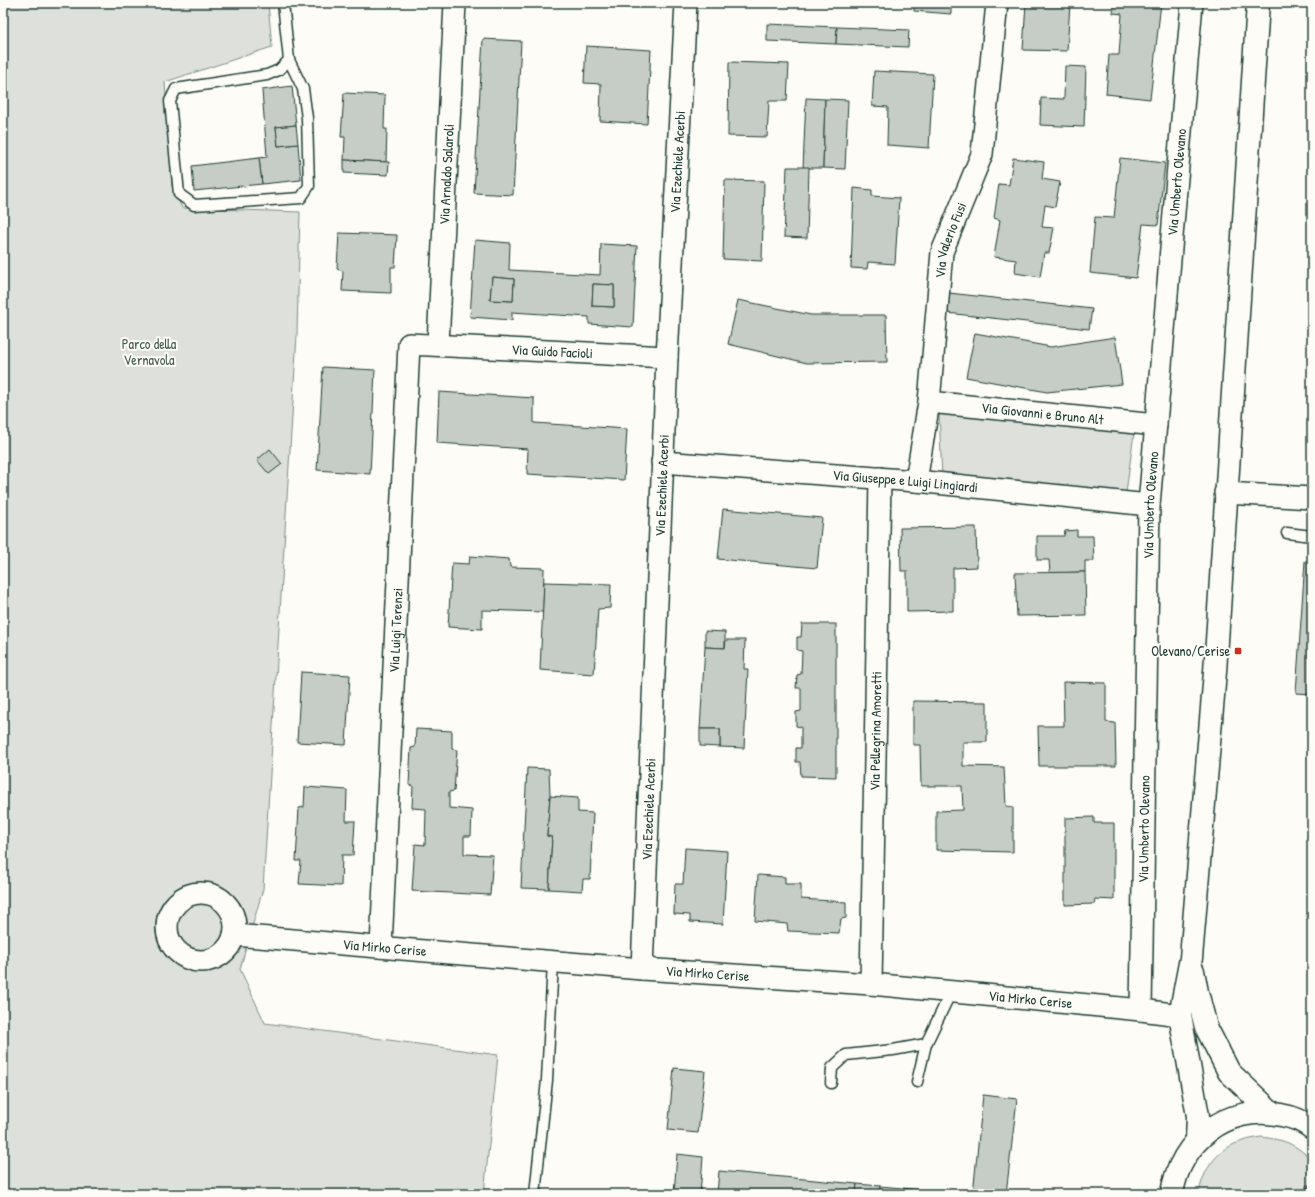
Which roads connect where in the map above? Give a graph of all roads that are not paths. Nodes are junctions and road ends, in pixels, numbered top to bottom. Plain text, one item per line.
1 (283, 3) edge
2 (455, 3) edge
3 (686, 3) edge
4 (997, 3) edge
5 (1192, 3) edge
6 (1258, 3) edge
7 (289, 60) junction
8 (438, 344) junction
9 (667, 357) junction
10 (929, 402) junction
11 (1156, 425) junction
12 (662, 462) junction
13 (880, 478) junction
14 (916, 481) junction
15 (1225, 493) junction
16 (1312, 498) edge
17 (1149, 505) junction
18 (1287, 533) dead end
19 (1312, 536) edge
20 (234, 935) dead end
21 (381, 947) junction
22 (1191, 958) junction
23 (553, 962) junction
24 (642, 969) junction
25 (871, 984) junction
26 (951, 992) junction
27 (1141, 1010) junction
28 (1180, 1015) junction
29 (926, 1044) junction
30 (917, 1082) dead end
31 (831, 1084) dead end
32 (1272, 1113) junction
33 (1312, 1128) edge
34 (1197, 1140) junction
35 (535, 1194) edge
36 (1172, 1194) edge

1 - 7 lane
2 - 8 street, Via Arnaldo Salaroli
3 - 9 street, Via Ezechiele Acerbi
4 - 10 street, Via Valerio Fusi
5 - 11 street, Via Umberto Olevano
6 - 15 street
7 - 7 lane
8 - 9 street, Via Guido Facioli
8 - 21 street, Via Luigi Terenzi
9 - 12 street, Via Ezechiele Acerbi
10 - 11 street, Via Giovanni e Bruno Alt
10 - 14 street, Via Valerio Fusi
11 - 17 street, Via Umberto Olevano
12 - 13 street, Via Giuseppe e Luigi Lingiardi
12 - 24 street, Via Ezechiele Acerbi
13 - 14 street, Via Giuseppe e Luigi Lingiardi
13 - 25 street, Via Pellegrina Amoretti
14 - 17 street, Via Giuseppe e Luigi Lingiardi
15 - 16 street
15 - 22 street
17 - 27 street, Via Umberto Olevano
18 - 19 lane
20 - 21 street, Via Mirko Cerise
21 - 23 street, Via Mirko Cerise
22 - 28 street
22 - 32 street
23 - 24 street, Via Mirko Cerise
23 - 35 lane
24 - 25 street, Via Mirko Cerise
25 - 26 street, Via Mirko Cerise
26 - 27 street, Via Mirko Cerise
26 - 29 lane
27 - 28 street, Via Mirko Cerise
28 - 34 street
29 - 30 lane
29 - 31 lane
32 - 33 street
32 - 34 street
34 - 36 street

